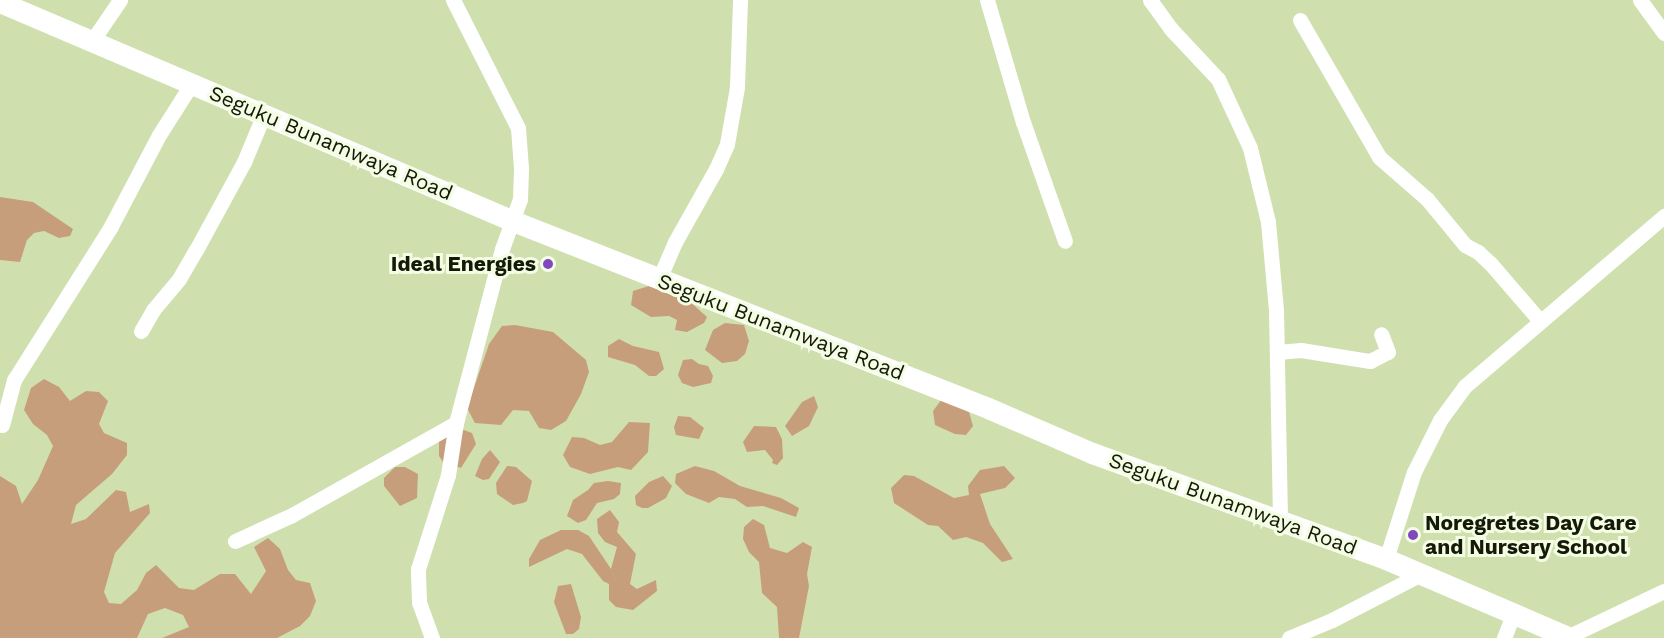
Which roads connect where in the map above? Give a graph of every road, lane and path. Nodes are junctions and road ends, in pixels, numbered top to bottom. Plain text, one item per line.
1 (120, 0) edge
2 (453, 0) edge
3 (740, 0) edge
4 (987, 0) edge
5 (1150, 0) edge
6 (1640, 0) edge
7 (0, 2) edge
8 (1300, 20) dead end
9 (1664, 33) edge
10 (92, 41) junction
11 (192, 82) junction
12 (264, 114) junction
13 (1664, 216) edge
14 (513, 221) junction
15 (1065, 241) dead end
16 (659, 279) junction
17 (1540, 321) junction
18 (141, 332) dead end
19 (1381, 334) dead end
20 (1277, 352) junction
21 (456, 423) junction
22 (2, 425) dead end
23 (1280, 521) junction
24 (235, 541) dead end
25 (1386, 559) junction
26 (1422, 574) junction
27 (1664, 591) edge
28 (1513, 614) junction
29 (1569, 637) edge
30 (432, 638) edge
31 (1288, 638) edge
32 (1504, 638) edge

1 - 10 street
2 - 14 street
3 - 16 street
4 - 15 street
5 - 20 street
6 - 9 street
7 - 10 main road, Seguku Bunamwaya Road
8 - 17 street
10 - 11 main road, Seguku Bunamwaya Road
11 - 12 main road, Seguku Bunamwaya Road
11 - 22 street
12 - 14 main road, Seguku Bunamwaya Road
12 - 18 street
13 - 17 street
14 - 16 main road, Seguku Bunamwaya Road
14 - 21 street
16 - 23 main road, Seguku Bunamwaya Road
17 - 25 street
19 - 20 street
20 - 23 street
21 - 24 street
21 - 30 street
23 - 25 main road, Seguku Bunamwaya Road
25 - 26 main road, Seguku Bunamwaya Road
26 - 28 main road, Seguku Bunamwaya Road
26 - 31 street
27 - 29 street
28 - 29 main road, Seguku Bunamwaya Road
28 - 32 street

